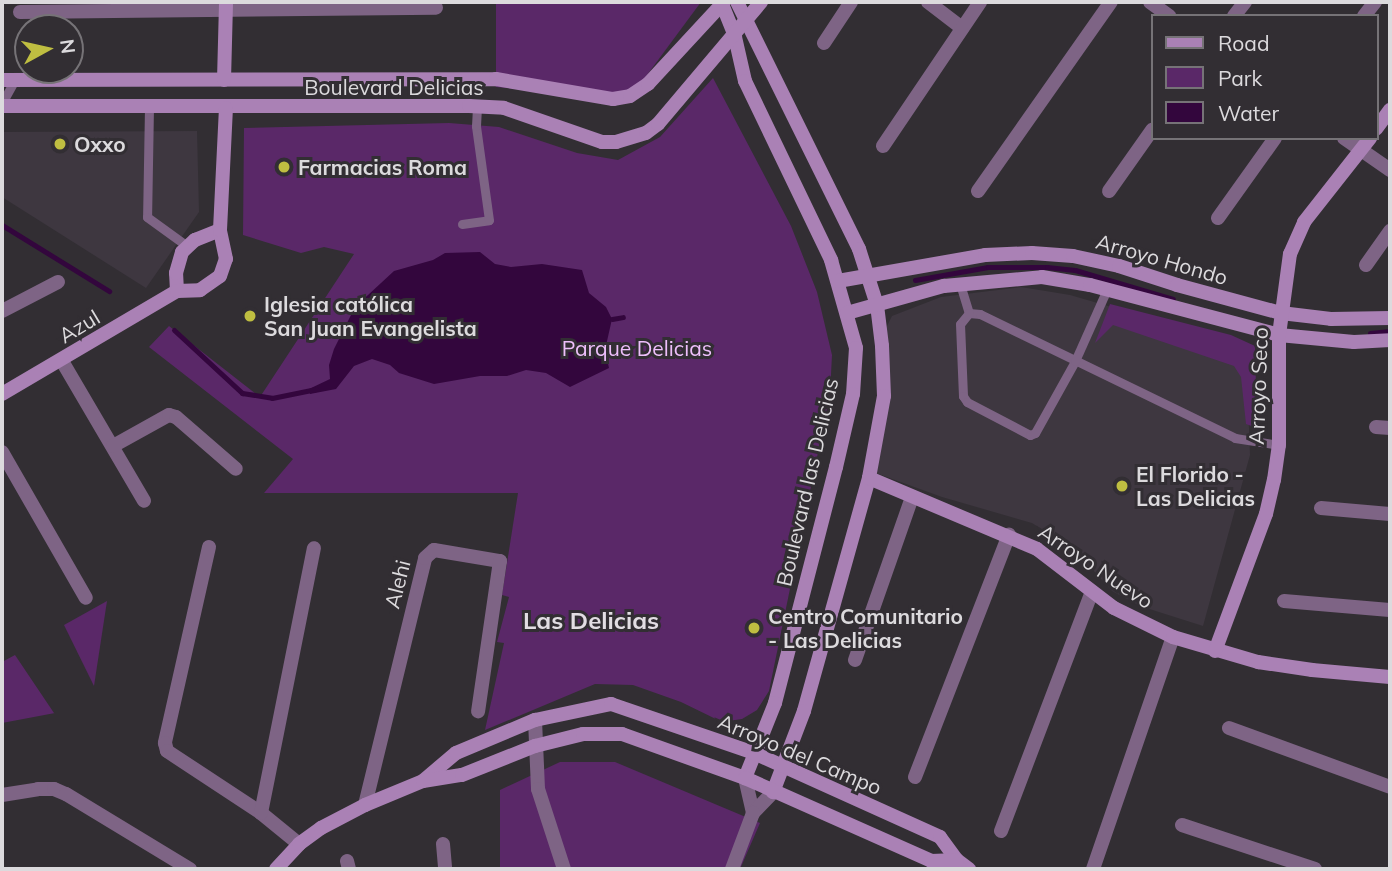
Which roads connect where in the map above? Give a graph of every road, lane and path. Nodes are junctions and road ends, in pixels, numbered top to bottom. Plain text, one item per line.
1 (737, 2) edge
2 (761, 2) edge
3 (851, 2) edge
4 (928, 2) edge
5 (980, 2) edge
6 (1111, 2) edge
7 (1150, 2) edge
8 (723, 3) edge
9 (227, 7) edge
10 (436, 8) dead end
11 (20, 12) dead end
12 (1166, 14) edge
13 (747, 21) junction
14 (962, 28) junction
15 (735, 37) junction
16 (824, 43) dead end
17 (8, 80) edge
18 (224, 80) junction
19 (2, 105) edge
20 (477, 106) junction
21 (149, 107) junction
22 (226, 108) junction
23 (1390, 110) edge
24 (1378, 126) edge
25 (1150, 133) edge
26 (1274, 140) edge
27 (1365, 144) edge
28 (883, 146) dead end
29 (1390, 170) edge
30 (978, 191) dead end
31 (1109, 191) dead end
32 (1218, 218) dead end
33 (462, 224) dead end
34 (220, 230) junction
35 (1390, 231) edge
36 (187, 246) junction
37 (1366, 265) dead end
38 (869, 274) junction
39 (838, 281) junction
40 (58, 282) dead end
41 (960, 284) junction
42 (1107, 289) junction
43 (177, 291) junction
44 (877, 305) junction
45 (2, 311) edge
46 (847, 313) junction
47 (969, 313) junction
48 (1281, 313) junction
49 (1390, 318) edge
50 (1279, 335) junction
51 (1390, 340) edge
52 (1075, 360) junction
53 (62, 361) junction
54 (2, 394) edge
55 (1279, 445) junction
56 (113, 446) junction
57 (2, 452) edge
58 (236, 469) dead end
59 (869, 478) junction
60 (912, 497) junction
61 (144, 501) dead end
62 (1321, 508) dead end
63 (1390, 514) edge
64 (1009, 535) junction
65 (209, 547) dead end
66 (314, 548) dead end
67 (1092, 592) junction
68 (86, 598) dead end
69 (1284, 601) dead end
70 (1390, 610) edge
71 (1174, 636) junction
72 (1215, 650) junction
73 (855, 660) dead end
74 (1390, 677) edge
75 (478, 711) dead end
76 (535, 720) junction
77 (1229, 728) dead end
78 (535, 746) junction
79 (754, 753) junction
80 (783, 768) junction
81 (745, 778) junction
82 (915, 778) dead end
83 (423, 781) junction
84 (1390, 786) edge
85 (773, 792) junction
86 (2, 795) edge
87 (365, 805) junction
88 (261, 813) junction
89 (753, 813) junction
90 (1182, 825) dead end
91 (1001, 831) dead end
92 (299, 844) junction
93 (443, 844) dead end
94 (957, 860) junction
95 (183, 868) edge
96 (276, 869) edge
97 (445, 869) edge
98 (564, 869) edge
99 (732, 869) edge
100 (970, 869) edge
101 (1093, 869) edge
102 (1315, 869) edge

1 - 13 street
2 - 13 street, Boulevard Delicias
3 - 16 street
4 - 14 street
5 - 14 street
6 - 30 street
7 - 12 street
8 - 15 street, Boulevard las Delicias
8 - 18 street, Boulevard Delicias
9 - 10 street
9 - 11 street
9 - 18 street
13 - 15 street, Boulevard Delicias
13 - 38 street
14 - 28 street
15 - 20 street, Boulevard Delicias
15 - 39 street, Boulevard las Delicias
17 - 18 street, Boulevard Delicias
17 - 19 lane
19 - 21 street, Boulevard Delicias
20 - 22 street, Boulevard Delicias
20 - 33 lane
21 - 22 street, Boulevard Delicias
21 - 36 lane
22 - 34 street, Azul
23 - 24 street
25 - 31 street
26 - 32 street
27 - 29 street
27 - 48 street, Arroyo Seco
34 - 36 street
34 - 43 street, Azul
35 - 37 street
36 - 43 street
38 - 39 street, Arroyo Hondo
38 - 44 street
38 - 48 street, Arroyo Hondo
39 - 46 street, Boulevard las Delicias
40 - 45 street
41 - 42 street, Arroyo Hondo
41 - 44 street, Arroyo Hondo
41 - 47 lane
42 - 50 street, Arroyo Hondo
42 - 52 lane
43 - 53 street, Azul
44 - 46 street, Arroyo Hondo
44 - 59 street
46 - 79 street, Boulevard las Delicias
47 - 52 lane
47 - 52 lane
48 - 49 street, Arroyo Hondo
48 - 50 street, Arroyo Seco
50 - 51 street, Arroyo Hondo
50 - 55 street, Arroyo Seco
52 - 55 lane
53 - 54 street, Azul
53 - 56 street
55 - 72 street, Arroyo Seco
56 - 58 street
56 - 61 street
57 - 68 street
59 - 60 street, Arroyo Nuevo
59 - 80 street
60 - 64 street, Arroyo Nuevo
60 - 73 street
62 - 63 street
64 - 67 street, Arroyo Nuevo
64 - 82 street
65 - 88 street
66 - 88 street
67 - 71 street, Arroyo Nuevo
67 - 91 street
69 - 70 street
71 - 72 street, Arroyo Nuevo
71 - 101 street
72 - 74 street, Arroyo Nuevo
75 - 87 street, Alehi
76 - 78 street
76 - 79 street, Arroyo del Campo
76 - 83 street, Arroyo del Campo
77 - 84 street
78 - 81 street, Arroyo del Campo
78 - 83 street, Arroyo del Campo
78 - 98 street
79 - 80 street, Arroyo del Campo
79 - 81 street, Boulevard las Delicias
80 - 85 street
80 - 94 street, Arroyo del Campo
81 - 85 street, Arroyo del Campo
81 - 89 street
83 - 87 street, Arroyo del Campo
85 - 89 street
85 - 94 street, Arroyo del Campo
86 - 95 street
87 - 92 street, Arroyo del Campo
88 - 92 street
89 - 99 street
90 - 102 street
92 - 96 street, Arroyo del Campo
93 - 97 street
94 - 100 street, Arroyo del Campo

